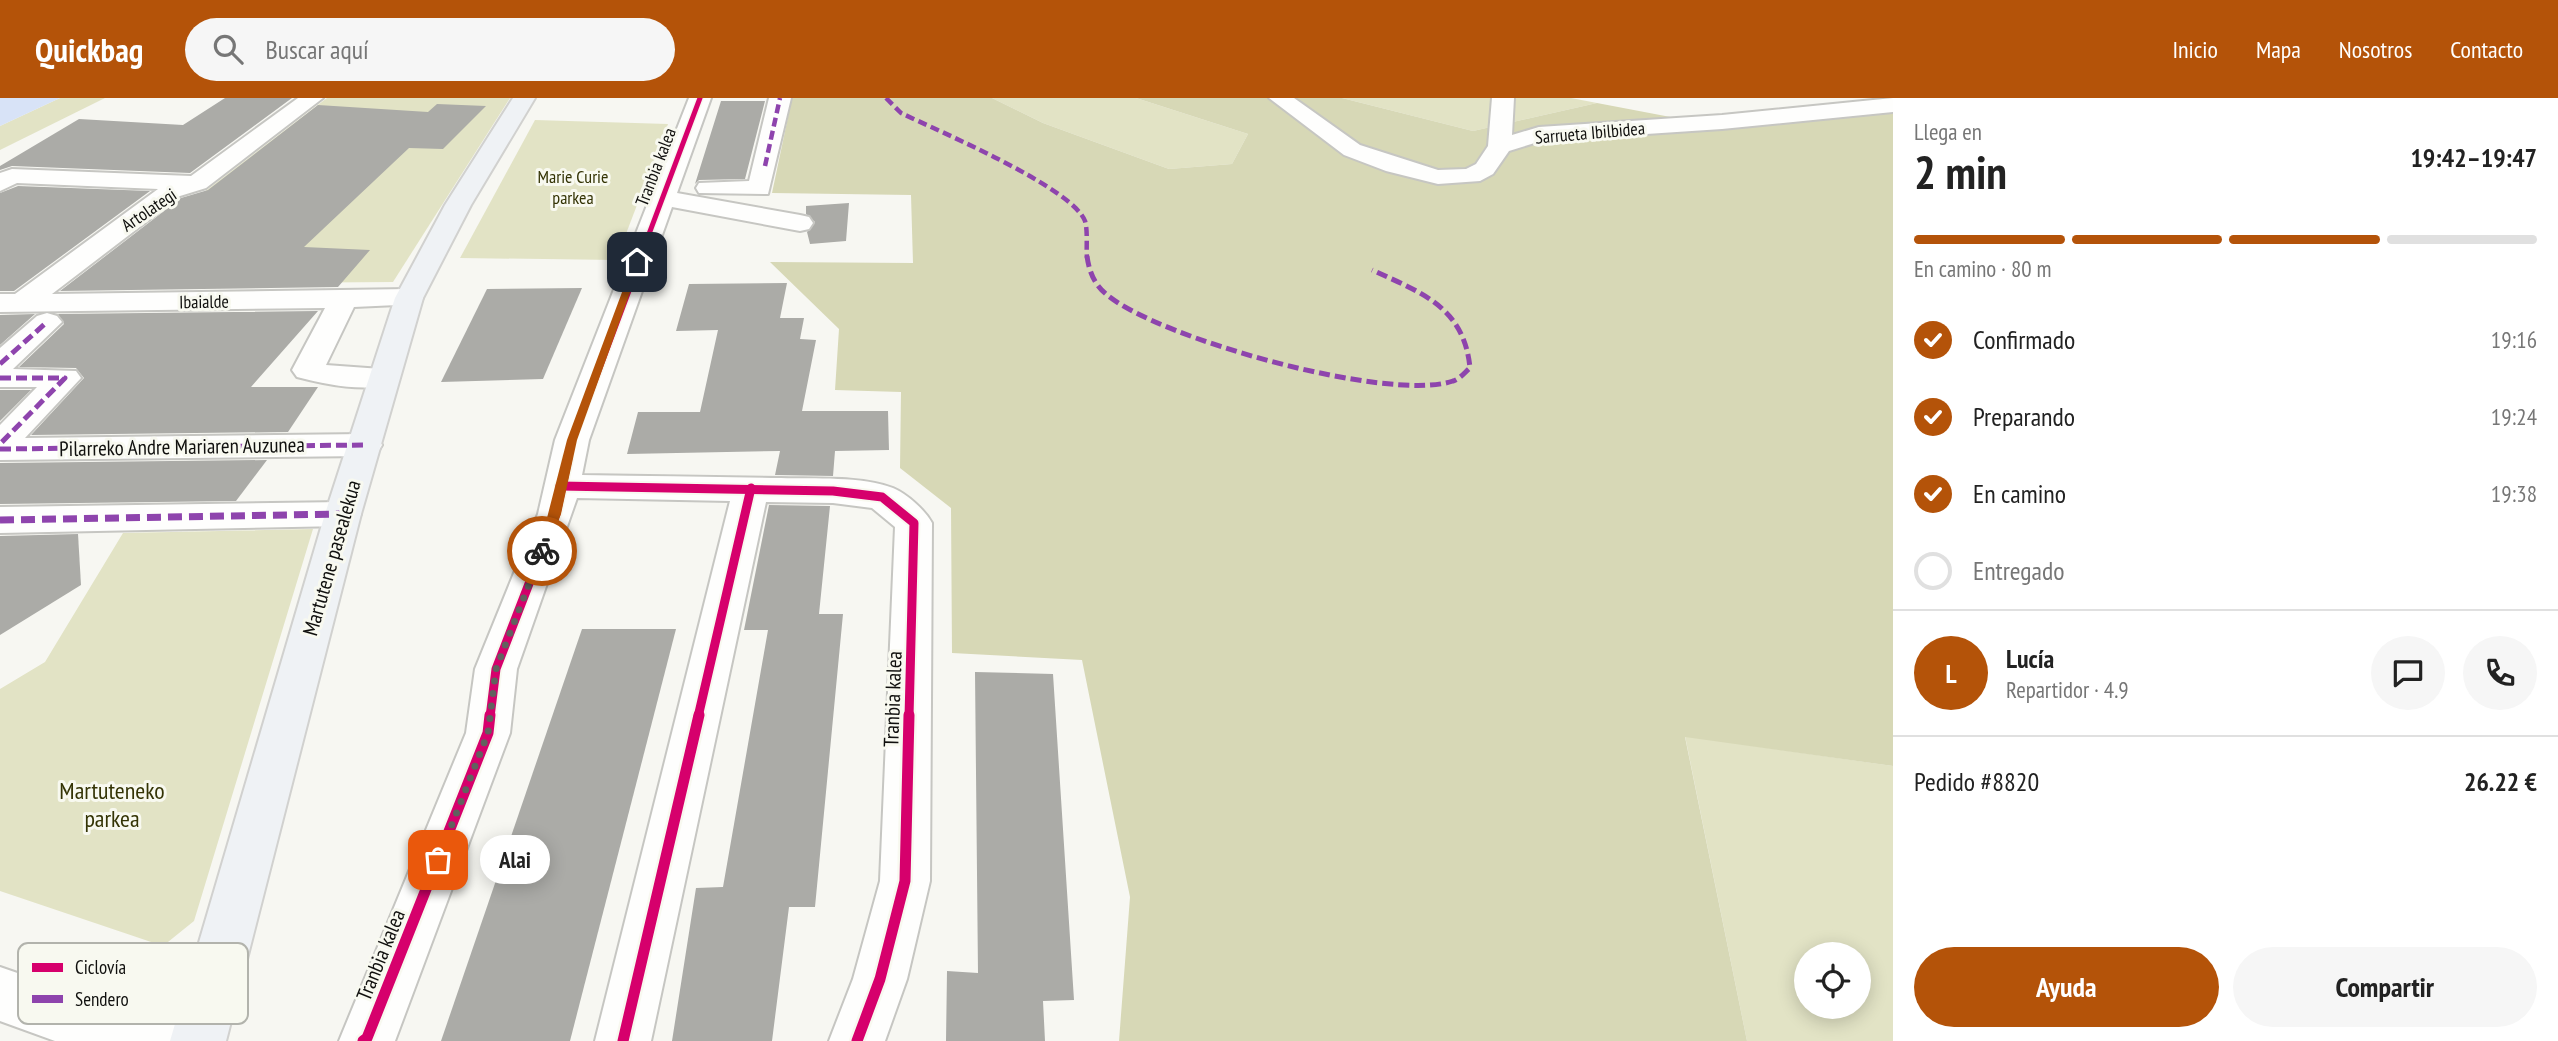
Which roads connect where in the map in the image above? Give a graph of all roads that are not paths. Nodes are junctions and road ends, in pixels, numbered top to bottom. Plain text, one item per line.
1 (312, 98) edge
2 (524, 98) edge
3 (700, 98) edge
4 (780, 98) edge
5 (1280, 98) edge
6 (1503, 98) edge
7 (1893, 105) edge
8 (1500, 146) junction
9 (197, 183) junction
10 (0, 184) edge
11 (663, 192) junction
12 (800, 223) dead end
13 (408, 298) junction
14 (343, 300) junction
15 (12, 303) edge
16 (47, 322) dead end
17 (0, 364) edge
18 (384, 377) junction
19 (0, 378) edge
20 (365, 445) junction
21 (0, 447) edge
22 (560, 486) junction
23 (751, 488) junction
24 (343, 514) junction
25 (0, 520) edge
26 (225, 943) edge
27 (0, 994) edge
28 (18, 1000) edge
29 (84, 1024) edge
30 (200, 1032) edge
31 (367, 1041) edge
32 (623, 1041) edge
33 (857, 1041) edge

1 - 9 street, Artolategi
2 - 13 main road, Martutene pasealekua
3 - 11 street, Tranbia kalea
4 - 11 street
5 - 8 street
6 - 8 street
7 - 8 street, Sarrueta Ibilbidea
9 - 10 street
9 - 15 street, Artolategi
11 - 12 street
11 - 22 street, Tranbia kalea
13 - 14 street, Ibaialde
13 - 18 main road, Martutene pasealekua
14 - 15 street, Ibaialde
14 - 18 street
16 - 17 street
18 - 20 main road, Martutene pasealekua
19 - 21 street, Pilarreko Andre Mariaren Auzunea
20 - 21 street, Pilarreko Andre Mariaren Auzunea
20 - 24 main road, Martutene pasealekua
22 - 23 street, Tranbia kalea
22 - 31 street, Tranbia kalea
23 - 32 street
23 - 33 street, Tranbia kalea
24 - 25 street
24 - 26 main road, Martutene pasealekua
27 - 28 street
29 - 30 street

